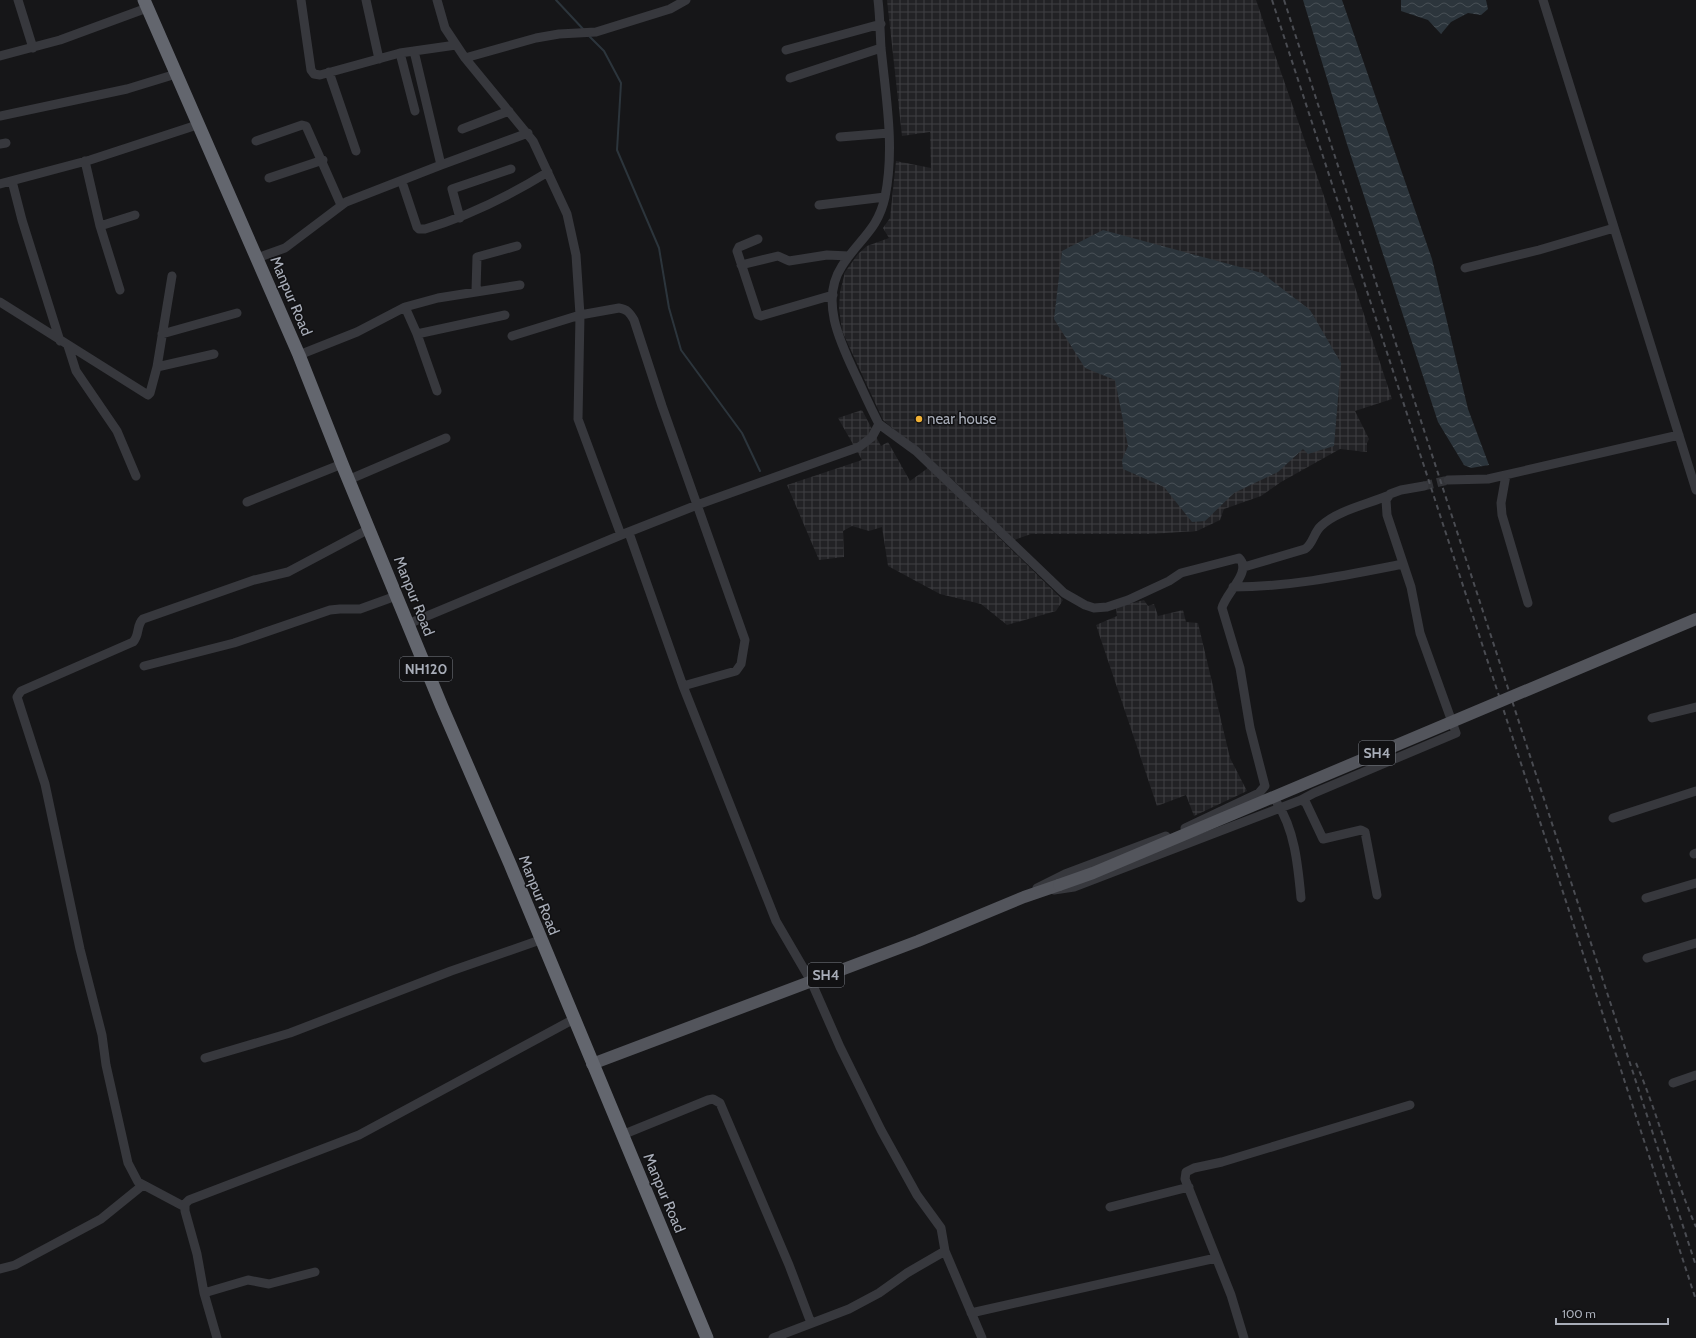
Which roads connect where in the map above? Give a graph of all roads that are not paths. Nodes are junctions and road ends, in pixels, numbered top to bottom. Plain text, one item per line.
1 (18, 0) edge
2 (301, 0) edge
3 (366, 0) edge
4 (436, 0) edge
5 (686, 0) edge
6 (878, 0) edge
7 (1543, 0) edge
8 (145, 4) edge
9 (881, 24) junction
10 (456, 45) junction
11 (33, 48) junction
12 (881, 48) junction
13 (786, 50) dead end
14 (414, 51) junction
15 (400, 53) junction
16 (0, 56) edge
17 (465, 58) junction
18 (379, 59) junction
19 (329, 72) junction
20 (176, 74) junction
21 (790, 78) dead end
22 (415, 111) dead end
23 (509, 111) junction
24 (0, 116) edge
25 (197, 125) junction
26 (462, 128) dead end
27 (889, 133) junction
28 (528, 134) junction
29 (840, 137) dead end
30 (256, 140) dead end
31 (356, 152) dead end
32 (323, 160) junction
33 (85, 161) junction
34 (441, 165) junction
35 (511, 169) dead end
36 (548, 172) junction
37 (269, 178) dead end
38 (12, 181) junction
39 (402, 182) junction
40 (0, 184) edge
41 (885, 197) junction
42 (341, 205) junction
43 (819, 205) dead end
44 (135, 216) dead end
45 (460, 218) junction
46 (100, 226) junction
47 (1614, 228) junction
48 (758, 239) dead end
49 (517, 246) dead end
50 (849, 256) junction
51 (257, 258) junction
52 (741, 265) junction
53 (1465, 268) dead end
54 (172, 276) dead end
55 (520, 285) dead end
56 (120, 290) dead end
57 (476, 291) junction
58 (833, 295) junction
59 (0, 302) edge
60 (405, 307) junction
61 (237, 313) dead end
62 (505, 315) dead end
63 (580, 315) junction
64 (162, 334) junction
65 (417, 334) junction
66 (512, 336) dead end
67 (64, 343) junction
68 (214, 354) dead end
69 (299, 355) junction
70 (157, 367) junction
71 (437, 391) dead end
72 (879, 424) junction
73 (1679, 435) junction
74 (446, 438) dead end
75 (342, 464) junction
76 (1506, 475) junction
77 (136, 476) dead end
78 (348, 480) junction
79 (1448, 480) tunnel mouth
80 (1424, 486) tunnel mouth
81 (1696, 490) edge
82 (1387, 496) junction
83 (247, 502) dead end
84 (697, 505) junction
85 (369, 529) junction
86 (625, 534) junction
87 (1403, 564) junction
88 (1244, 567) junction
89 (1233, 588) junction
90 (396, 596) junction
91 (1528, 603) dead end
92 (1696, 619) edge
93 (408, 624) junction
94 (144, 666) dead end
95 (684, 686) junction
96 (1696, 707) edge
97 (1652, 718) dead end
98 (1265, 786) junction
99 (1696, 791) edge
100 (1301, 800) junction
101 (1280, 808) junction
102 (1613, 818) dead end
103 (1696, 883) edge
104 (1054, 888) junction
105 (1377, 895) dead end
106 (1024, 897) junction
107 (1301, 898) dead end
108 (1646, 898) dead end
109 (540, 940) junction
110 (1696, 942) edge
111 (1647, 958) dead end
112 (811, 981) junction
113 (574, 1019) junction
114 (206, 1058) dead end
115 (592, 1064) junction
116 (1696, 1075) edge
117 (1673, 1083) dead end
118 (1410, 1105) dead end
119 (622, 1135) junction
120 (143, 1186) junction
121 (1189, 1187) junction
122 (185, 1207) junction
123 (1110, 1207) dead end
124 (945, 1251) junction
125 (1216, 1258) junction
126 (0, 1269) edge
127 (315, 1272) dead end
128 (204, 1293) junction
129 (971, 1312) junction
130 (811, 1323) junction
131 (217, 1338) edge
132 (707, 1338) edge
133 (773, 1338) edge
134 (982, 1338) edge
135 (1244, 1338) edge

1 - 11 street
2 - 19 street
3 - 18 street
4 - 10 street
5 - 17 street
6 - 9 street
7 - 47 street
8 - 11 street
8 - 20 highway, Manpur Road / NH120
9 - 12 street
9 - 13 street
10 - 14 street
10 - 17 street
11 - 16 street
12 - 21 street
12 - 27 street
14 - 15 street
14 - 34 street
15 - 18 street
15 - 22 street
17 - 23 street
18 - 19 street
19 - 31 street
20 - 24 street
20 - 25 highway, Manpur Road / NH120
23 - 26 street
23 - 28 street
25 - 33 street
25 - 51 highway, Manpur Road / NH120
27 - 29 street
27 - 41 street
28 - 34 street
28 - 36 street
30 - 32 street
32 - 37 street
32 - 42 street
33 - 38 street
33 - 46 street
34 - 39 street
35 - 45 street
36 - 45 street
36 - 63 street
38 - 40 street
38 - 67 street
39 - 42 street
39 - 45 street
41 - 43 street
41 - 50 street
42 - 51 street
44 - 46 street
46 - 56 street
47 - 53 street
47 - 73 street
48 - 52 street
49 - 57 street
50 - 52 street
50 - 58 street
51 - 69 highway, Manpur Road / NH120
52 - 58 street
54 - 64 street
55 - 57 street
57 - 60 street
58 - 72 street
59 - 67 street
60 - 65 street
60 - 69 street
61 - 64 street
62 - 65 street
63 - 66 street
63 - 84 street
63 - 86 street
64 - 70 street
65 - 71 street
67 - 70 street
67 - 77 street
68 - 70 street
69 - 75 highway, Manpur Road / NH120
72 - 84 street
72 - 88 street
73 - 76 street
73 - 81 street
74 - 78 street
75 - 78 highway, Manpur Road / NH120
75 - 83 street
76 - 79 street
76 - 91 street
78 - 85 highway, Manpur Road / NH120
80 - 82 street
82 - 87 street
82 - 88 street
84 - 86 street
84 - 95 street
85 - 90 highway, Manpur Road / NH120
85 - 120 street
86 - 93 street
86 - 95 street
87 - 89 street
87 - 100 street
88 - 89 street
89 - 98 street
90 - 93 highway, Manpur Road / NH120
90 - 94 street
92 - 104 main road, SH4, bridge
93 - 109 highway, Manpur Road / NH120
95 - 112 street
96 - 97 street
98 - 101 street
98 - 106 street
99 - 102 street
100 - 101 street
100 - 105 street
101 - 104 street
101 - 107 street
103 - 108 street
104 - 106 main road, SH4
106 - 112 main road, SH4
109 - 113 highway, Manpur Road / NH120
109 - 114 street
110 - 111 street
112 - 115 main road, SH4
112 - 124 street
113 - 115 highway, Manpur Road / NH120
113 - 122 street
115 - 119 highway, Manpur Road / NH120
116 - 117 street
118 - 121 street
119 - 130 street
119 - 132 highway, Manpur Road / NH120
120 - 122 street
120 - 126 street
121 - 123 street
121 - 125 street
122 - 128 street
124 - 129 street
124 - 130 street
125 - 129 street
125 - 135 street
127 - 128 street
128 - 131 street
129 - 134 street
130 - 133 street

